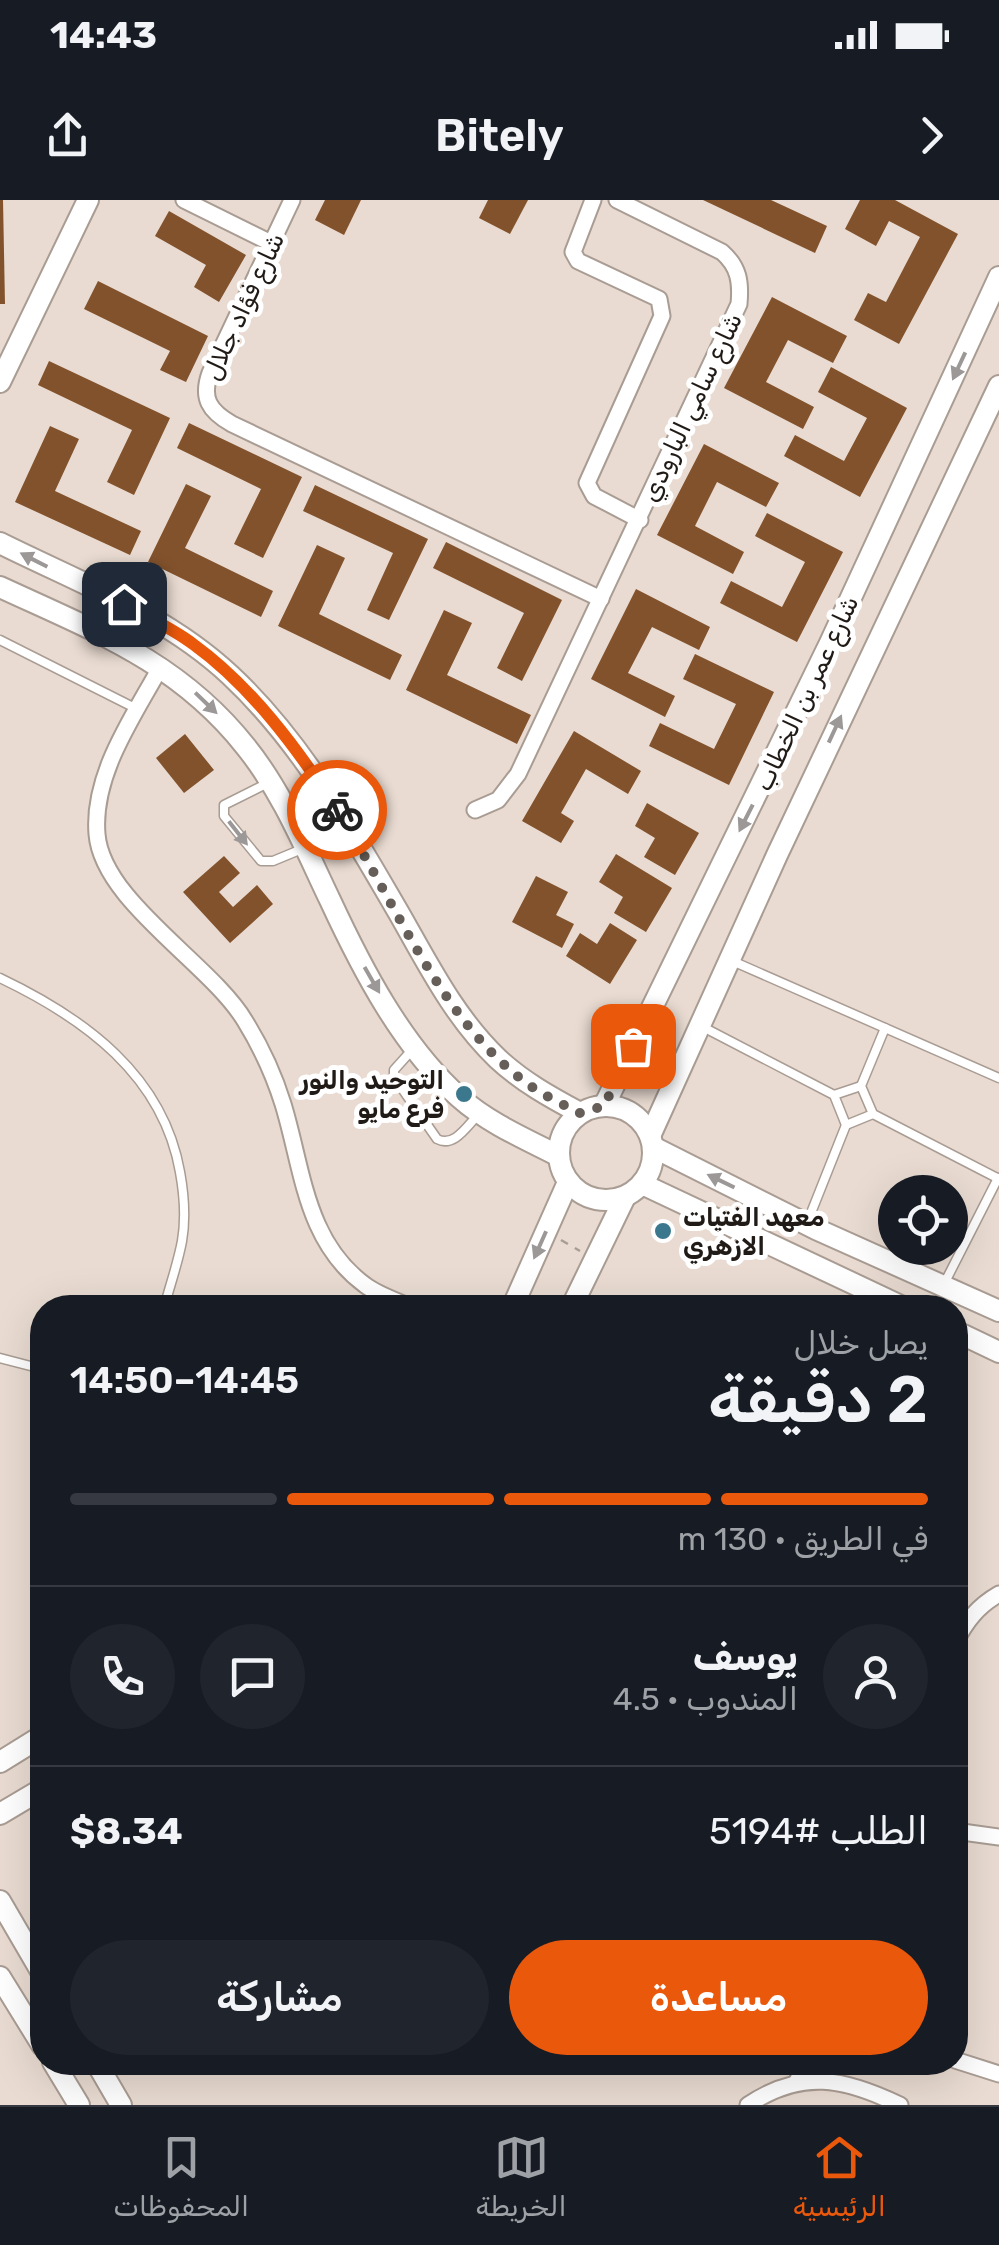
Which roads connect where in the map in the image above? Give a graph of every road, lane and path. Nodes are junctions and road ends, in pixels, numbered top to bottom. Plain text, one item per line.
1 (88, 200) edge
2 (184, 200) edge
3 (292, 200) edge
4 (593, 200) edge
5 (617, 200) edge
6 (635, 204) edge
7 (271, 243) junction
8 (999, 277) edge
9 (0, 382) edge
10 (999, 386) edge
11 (640, 520) junction
12 (0, 543) edge
13 (0, 587) edge
14 (601, 598) junction
15 (0, 640) edge
16 (161, 666) junction
17 (138, 709) junction
18 (270, 782) junction
19 (474, 810) dead end
20 (307, 847) junction
21 (730, 960) junction
22 (0, 978) edge
23 (700, 1026) junction
24 (885, 1028) junction
25 (633, 1046) junction
26 (415, 1047) junction
27 (680, 1070) junction
28 (999, 1078) edge
29 (862, 1086) junction
30 (834, 1094) junction
31 (604, 1106) junction
32 (481, 1113) junction
33 (580, 1113) junction
34 (873, 1114) junction
35 (846, 1125) junction
36 (652, 1142) junction
37 (557, 1155) junction
38 (999, 1178) edge
39 (568, 1182) junction
40 (634, 1191) junction
41 (806, 1224) junction
42 (546, 1232) junction
43 (595, 1258) junction
44 (943, 1286) junction
45 (168, 1295) edge
46 (383, 1295) edge
47 (514, 1295) edge
48 (576, 1295) edge
49 (875, 1295) edge
50 (963, 1295) edge
51 (968, 1297) edge
52 (999, 1311) edge
53 (968, 1337) edge
54 (999, 1352) edge
55 (0, 1358) edge
56 (30, 1367) edge
57 (999, 1594) edge
58 (968, 1620) edge
59 (30, 1743) edge
60 (0, 1762) edge
61 (30, 1795) edge
62 (0, 1814) edge
63 (968, 1832) edge
64 (999, 1838) edge
65 (0, 1901) edge
66 (30, 1952) edge
67 (0, 1976) edge
68 (30, 2026) edge
69 (968, 2064) edge
70 (999, 2074) edge
71 (61, 2075) edge
72 (104, 2075) edge
73 (801, 2075) edge
74 (798, 2081) junction
75 (79, 2105) edge
76 (121, 2105) edge
77 (748, 2105) edge
78 (900, 2105) edge

1 - 9 street
2 - 7 street
3 - 7 street, شارع فؤاد جلال
4 - 11 street
5 - 6 street
6 - 11 street, شارع سامي البارودي
7 - 14 street, شارع فؤاد جلال
8 -> 25 street, شارع عمر بن الخطاب
21 -> 10 street, شارع عمر بن الخطاب
11 - 14 street, شارع سامي البارودي
33 -> 12 street
13 - 16 street
14 - 19 street, شارع سامي البارودي
15 - 17 lane
16 - 17 street
16 -> 18 street
17 - 46 street
18 - 20 street
18 -> 20 lane
20 -> 26 street
21 - 23 street, شارع عمر بن الخطاب
21 - 24 lane
22 - 45 lane
23 - 27 street, شارع عمر بن الخطاب
23 - 30 lane
24 - 28 lane
24 - 29 lane
25 - 27 path
25 - 31 street, شارع عمر بن الخطاب
26 - 32 street
26 - 32 lane
27 - 36 street, شارع عمر بن الخطاب
29 - 30 lane
29 - 34 lane
30 - 35 lane
31 - 33 street
31 - 36 street
32 - 37 street
33 - 37 street
34 - 35 lane
34 - 38 lane
35 - 41 lane
36 - 40 street
41 -> 36 street
37 - 39 street
38 - 44 lane
39 - 40 street
39 - 42 street
40 - 43 street
40 - 49 street
41 - 44 street
42 - 43 path
42 -> 47 street
43 - 48 street
44 - 50 street
51 - 52 street
53 - 54 street
55 - 56 lane
57 - 58 street
59 - 60 street
61 - 62 street
63 - 64 street
65 - 66 street
67 - 68 street
69 - 70 street
71 - 75 street
72 - 76 street
73 - 74 street
74 - 77 street
74 - 78 street

